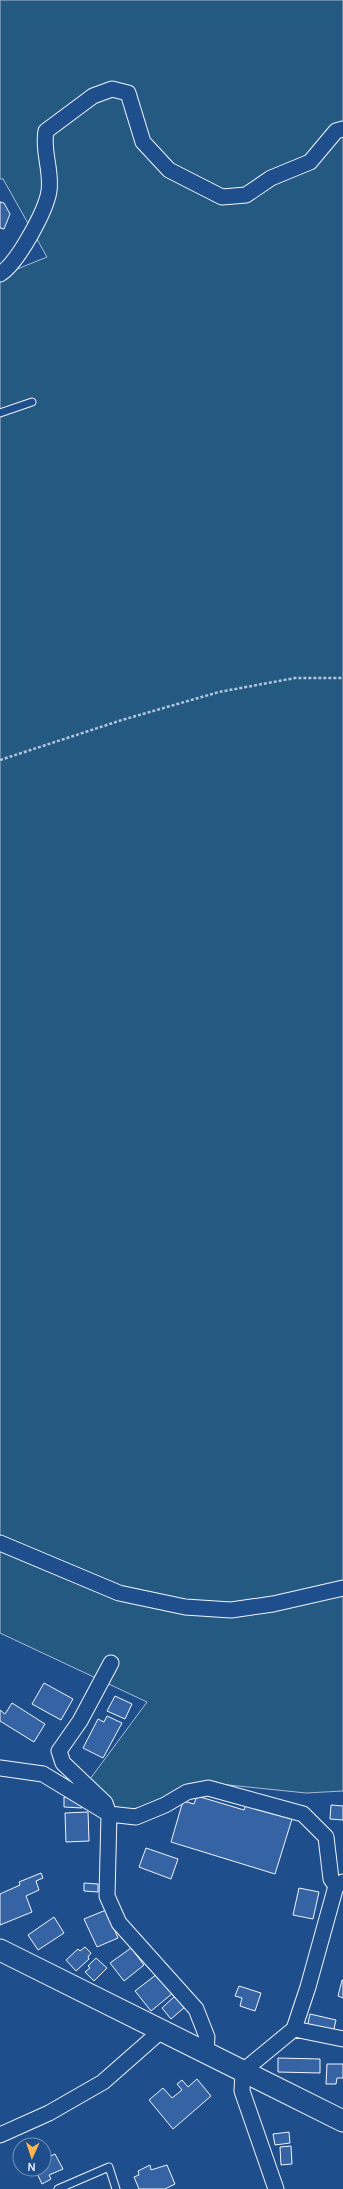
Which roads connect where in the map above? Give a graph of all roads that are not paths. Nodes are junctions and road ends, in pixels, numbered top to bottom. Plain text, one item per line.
1 (343, 129) edge
2 (0, 274) edge
3 (32, 402) dead end
4 (0, 413) edge
5 (0, 1543) edge
6 (343, 1588) edge
7 (111, 1663) dead end
8 (0, 1768) edge
9 (109, 1814) junction
10 (340, 1884) edge
11 (0, 1950) edge
12 (294, 2029) junction
13 (162, 2030) junction
14 (343, 2039) edge
15 (206, 2052) junction
16 (243, 2071) junction
17 (343, 2121) edge
18 (0, 2136) edge
19 (58, 2189) edge
20 (116, 2189) edge
21 (276, 2189) edge

1 - 2 street
3 - 4 lane
5 - 6 street
7 - 9 street
8 - 9 street
9 - 10 street
9 - 15 street
10 - 12 street
11 - 13 street
12 - 14 street
12 - 16 street
13 - 15 street
13 - 18 street
15 - 16 street
16 - 17 street
16 - 21 street
19 - 20 lane

